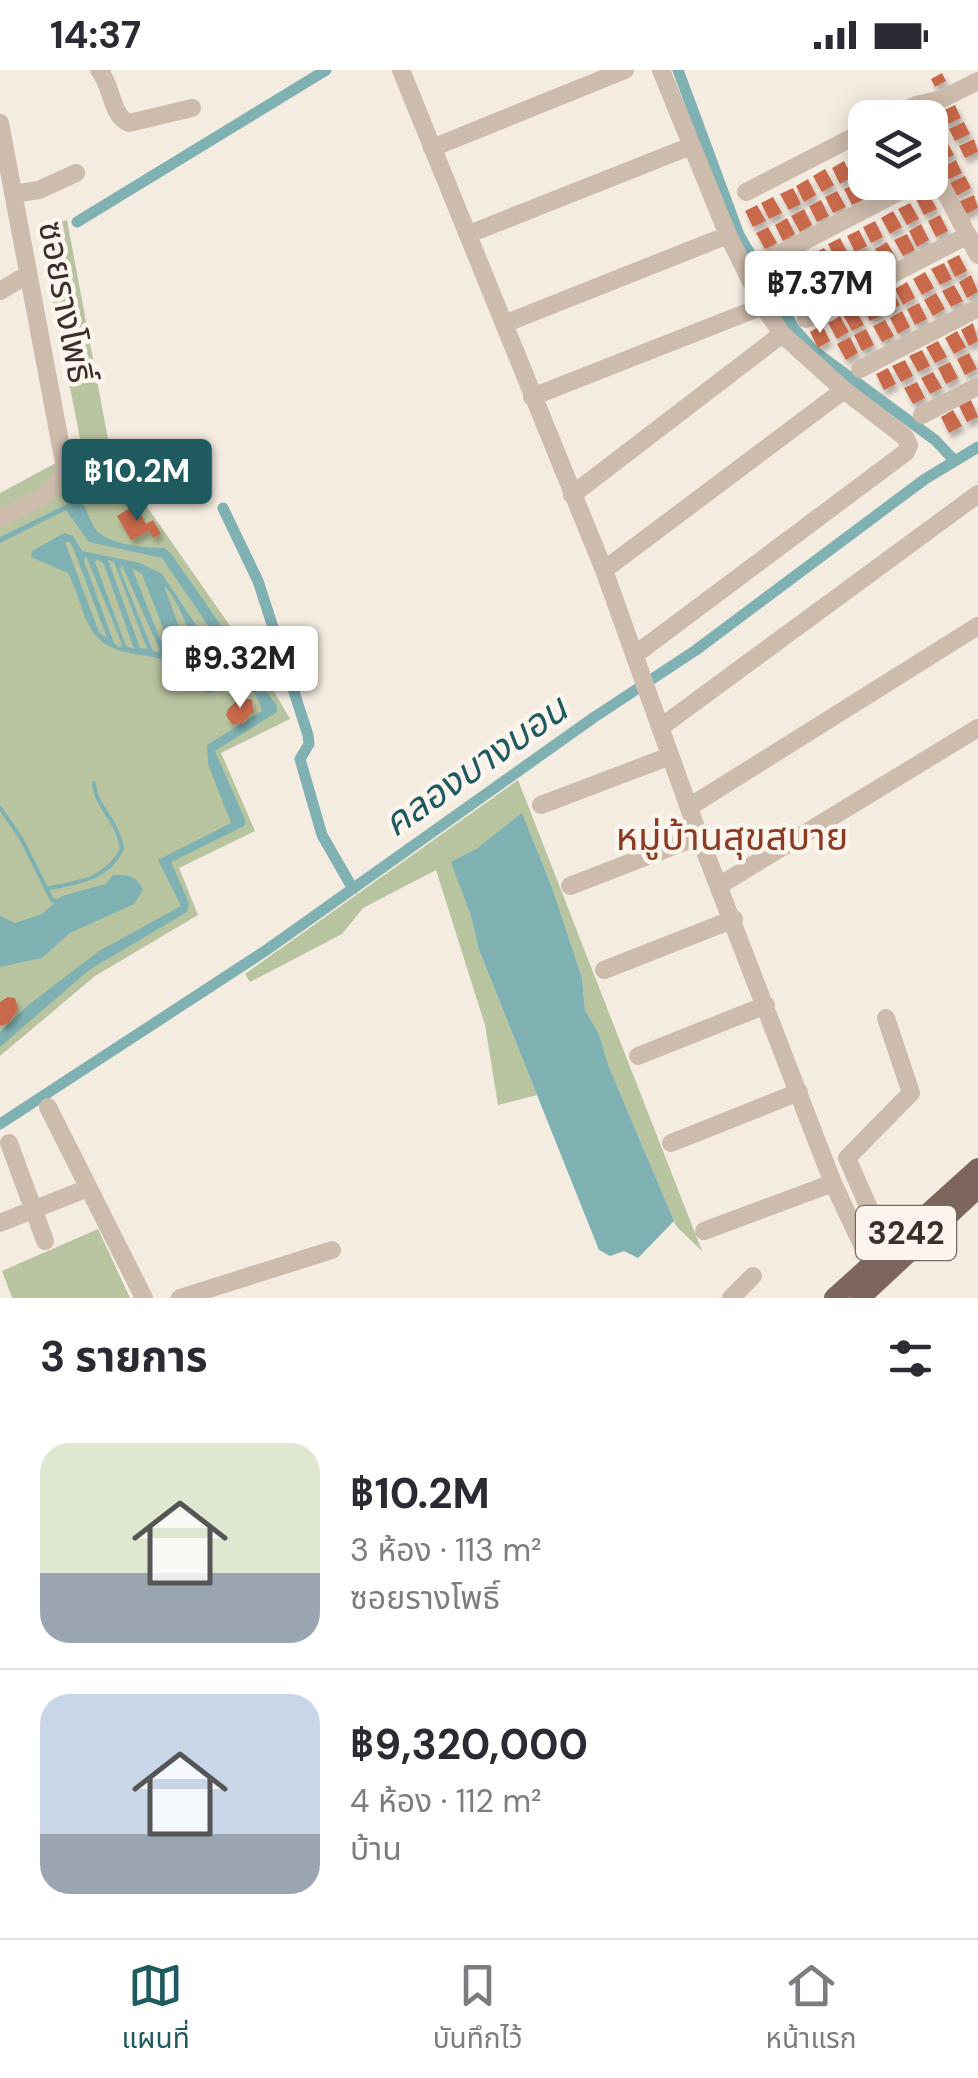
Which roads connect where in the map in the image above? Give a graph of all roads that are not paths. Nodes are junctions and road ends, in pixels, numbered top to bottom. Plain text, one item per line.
1 (99, 70) edge
2 (401, 70) edge
3 (624, 70) edge
4 (661, 70) edge
5 (973, 83) edge
6 (939, 100) edge
7 (192, 108) dead end
8 (0, 123) edge
9 (848, 140) edge
10 (691, 146) junction
11 (432, 148) junction
12 (76, 174) dead end
13 (746, 192) dead end
14 (12, 194) junction
15 (948, 199) edge
16 (883, 200) edge
17 (469, 234) junction
18 (728, 235) junction
19 (968, 235) junction
20 (978, 254) edge
21 (768, 260) dead end
22 (27, 276) junction
23 (0, 291) edge
24 (763, 306) junction
25 (978, 308) edge
26 (806, 319) dead end
27 (504, 324) junction
28 (782, 334) junction
29 (860, 370) dead end
30 (978, 386) edge
31 (844, 390) junction
32 (532, 397) junction
33 (922, 415) dead end
34 (978, 494) edge
35 (572, 495) junction
36 (0, 518) edge
37 (604, 570) junction
38 (978, 626) edge
39 (637, 660) junction
40 (660, 726) junction
41 (978, 728) edge
42 (670, 756) junction
43 (541, 805) dead end
44 (689, 807) junction
45 (700, 836) junction
46 (720, 885) junction
47 (570, 886) dead end
48 (734, 919) junction
49 (604, 970) dead end
50 (766, 1005) junction
51 (886, 1018) dead end
52 (638, 1056) dead end
53 (799, 1092) junction
54 (48, 1107) dead end
55 (671, 1143) dead end
56 (9, 1144) dead end
57 (978, 1168) edge
58 (833, 1183) junction
59 (88, 1188) junction
60 (975, 1200) edge
61 (34, 1210) junction
62 (0, 1223) edge
63 (704, 1231) dead end
64 (45, 1241) dead end
65 (887, 1249) junction
66 (332, 1250) dead end
67 (871, 1264) junction
68 (753, 1276) dead end
69 (867, 1295) edge
70 (144, 1298) edge
71 (180, 1298) edge
72 (732, 1298) edge
73 (834, 1298) edge

1 - 7 street
2 - 11 street
3 - 11 street
4 - 10 street
5 - 6 street
8 - 14 street, ซอยรางโพธิ์
9 - 13 street
10 - 17 street
10 - 18 street
11 - 17 street
12 - 14 street
14 - 22 street, ซอยรางโพธิ์
15 - 19 street
16 - 21 street
17 - 27 street
18 - 24 street
18 - 27 street
19 - 20 street
19 - 26 street
22 - 23 street
22 - 36 street, ซอยรางโพธิ์
24 - 28 street
24 - 32 street
25 - 29 street
27 - 32 street
28 - 31 street
28 - 35 street
30 - 33 street
31 - 37 street
31 - 39 street
32 - 35 street
34 - 40 street
35 - 37 street
37 - 39 street
38 - 44 street
39 - 40 street
40 - 42 street
41 - 46 street
42 - 43 street
42 - 44 street
44 - 45 street
45 - 46 street
45 - 47 street
46 - 48 street
48 - 49 street
48 - 50 street
50 - 52 street
50 - 53 street
51 - 65 street
53 - 55 street
53 - 58 street
54 - 59 street
56 - 61 street
57 - 65 main road, 3242
58 - 63 street
58 - 67 street
59 - 61 street
59 - 70 street
60 - 69 main road, 3242
61 - 62 street
61 - 64 street
65 - 67 main road, 3242
66 - 71 street
67 - 73 main road, 3242
68 - 72 street

